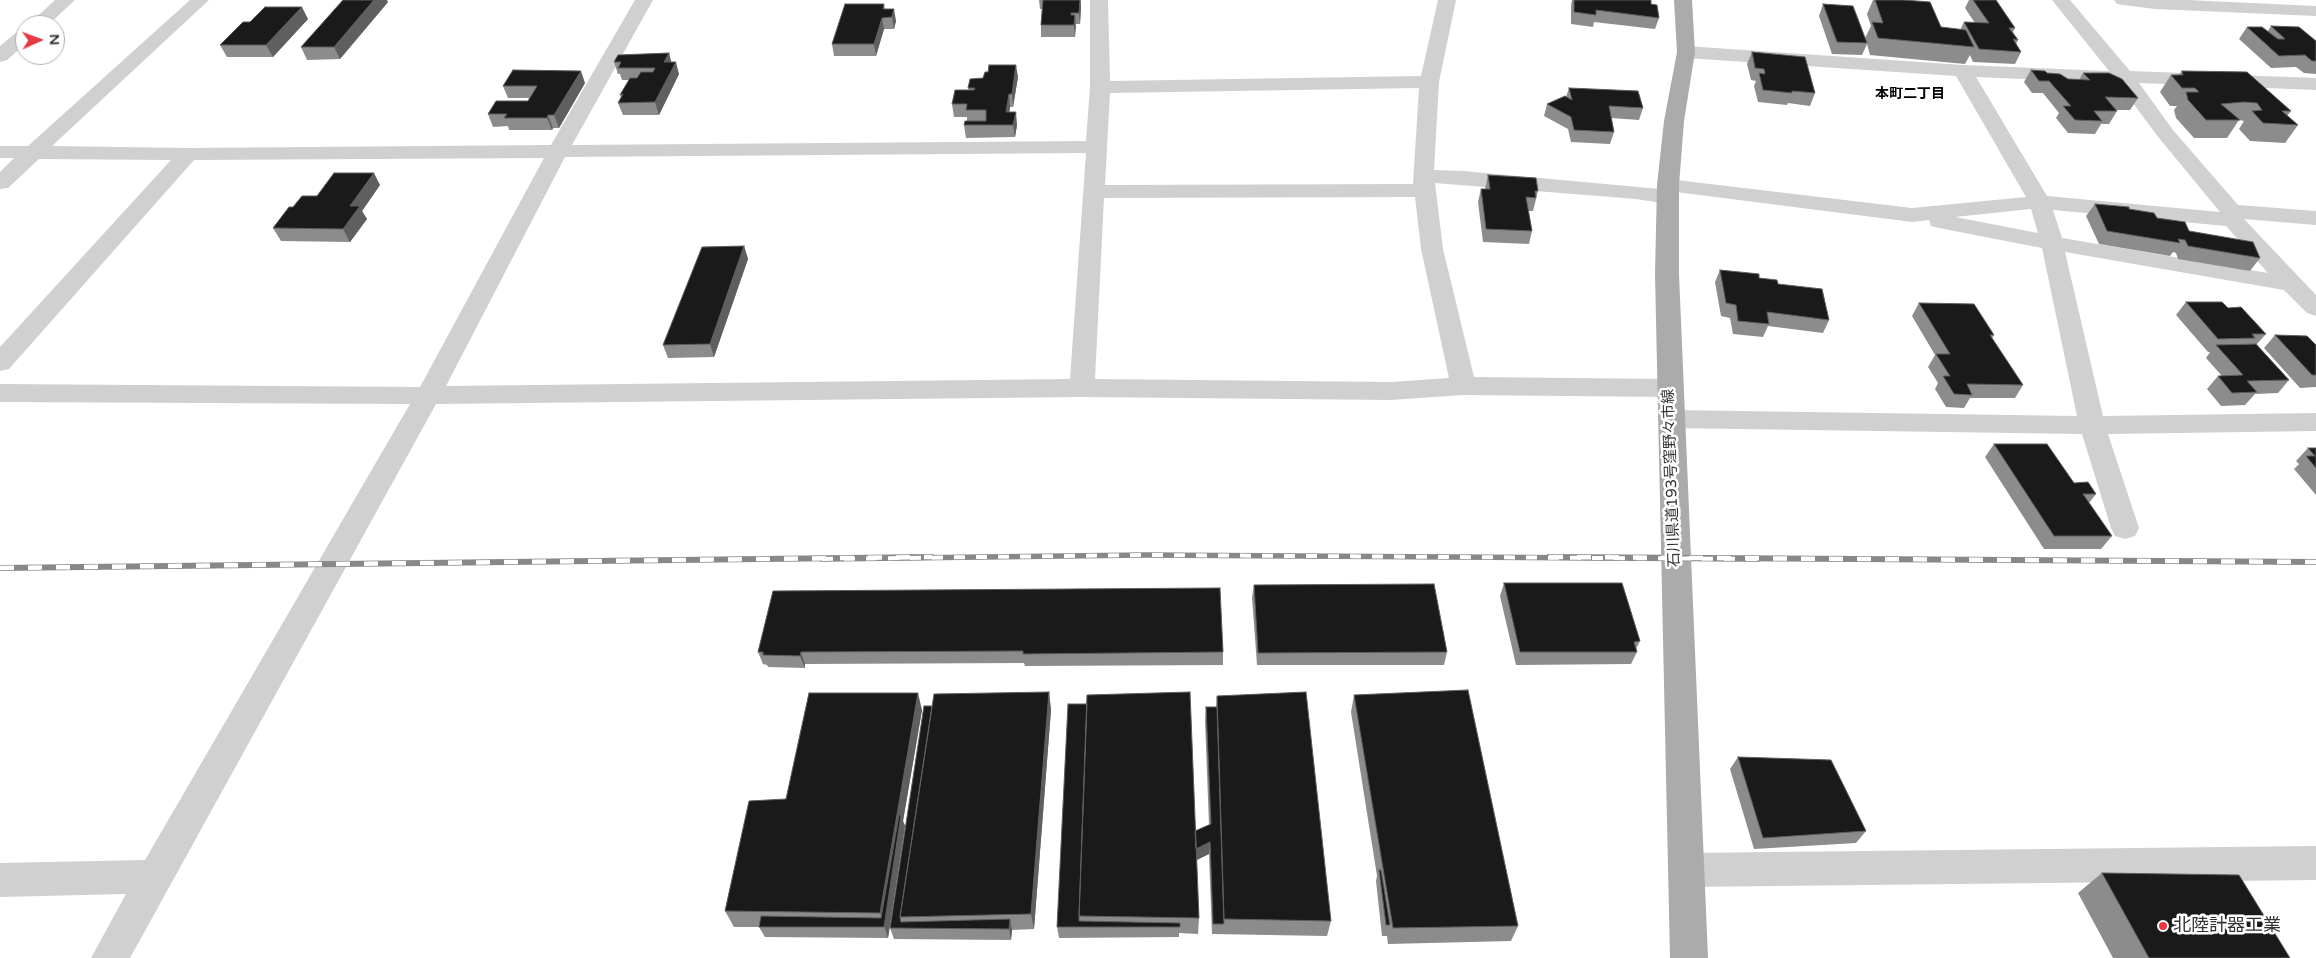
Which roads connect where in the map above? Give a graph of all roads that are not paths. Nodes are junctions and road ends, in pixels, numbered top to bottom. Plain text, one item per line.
1 (66, 0) edge
2 (200, 0) edge
3 (644, 0) edge
4 (1099, 0) edge
5 (1447, 0) edge
6 (1683, 0) edge
7 (2061, 0) edge
8 (2123, 0) edge
9 (2316, 11) edge
10 (48, 15) edge
11 (15, 43) edge
12 (1686, 52) junction
13 (0, 56) edge
14 (1963, 71) junction
15 (2124, 78) junction
16 (1429, 82) junction
17 (2316, 84) edge
18 (1100, 87) junction
19 (1096, 147) junction
20 (0, 152) edge
21 (34, 152) junction
22 (558, 152) junction
23 (188, 154) junction
24 (1424, 183) junction
25 (0, 184) edge
26 (1668, 191) junction
27 (1094, 192) junction
28 (2040, 202) junction
29 (1912, 215) junction
30 (2232, 216) junction
31 (2316, 218) edge
32 (2052, 243) junction
33 (2291, 284) junction
34 (2316, 308) edge
35 (0, 363) edge
36 (1463, 386) junction
37 (1082, 388) junction
38 (1669, 388) junction
39 (0, 393) edge
40 (429, 394) junction
41 (1671, 419) junction
42 (2316, 422) edge
43 (2092, 426) junction
44 (2125, 528) dead end
45 (2316, 863) edge
46 (1686, 870) junction
47 (155, 877) junction
48 (0, 880) edge
49 (110, 958) edge
50 (1689, 958) edge

1 - 10 street
2 - 21 street
3 - 22 street
4 - 18 street
5 - 16 street
6 - 12 main road, 石川県道193号窪野々市線
7 - 15 street
8 - 9 street
11 - 13 street
12 - 14 street
12 - 26 main road, 石川県道193号窪野々市線
14 - 15 street
14 - 28 street
15 - 17 street
15 - 30 street
16 - 18 street
16 - 24 street
18 - 19 street
19 - 22 street
19 - 27 street
20 - 21 street
21 - 23 street
21 - 25 street
22 - 23 street
22 - 40 street
23 - 35 street
24 - 26 street
24 - 27 street
24 - 36 street
26 - 29 street
26 - 38 main road, 石川県道193号窪野々市線
27 - 37 street
28 - 29 street
28 - 30 street
28 - 32 street
29 - 32 street
30 - 31 street
30 - 33 street
32 - 33 street
32 - 43 street
33 - 34 street
36 - 37 street
36 - 38 street
37 - 40 street
38 - 41 main road, 石川県道193号窪野々市線
39 - 40 street
40 - 47 street
41 - 43 street
41 - 46 main road, 石川県道193号窪野々市線
42 - 43 street
43 - 44 street
45 - 46 street
46 - 50 main road, 石川県道193号窪野々市線
47 - 48 street
47 - 49 street

